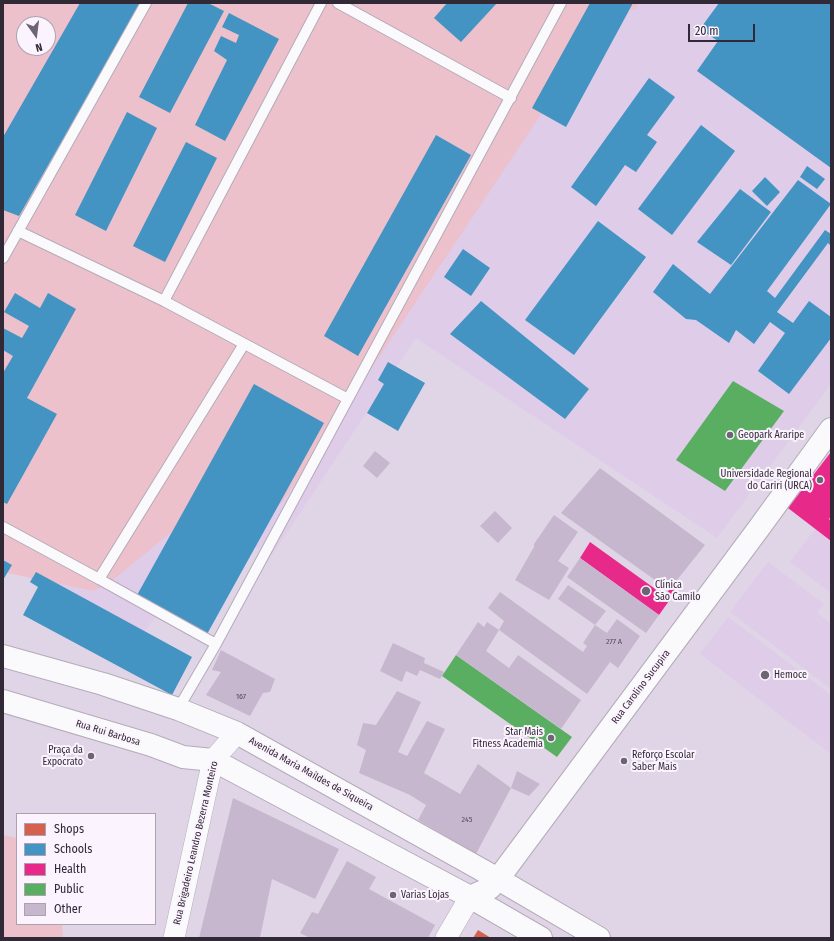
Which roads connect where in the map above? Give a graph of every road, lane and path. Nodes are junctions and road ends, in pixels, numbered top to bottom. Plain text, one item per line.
1 (146, 3) edge
2 (321, 3) edge
3 (338, 3) edge
4 (561, 3) edge
5 (511, 98) junction
6 (18, 231) junction
7 (3, 258) edge
8 (164, 301) junction
9 (244, 344) junction
10 (348, 399) junction
11 (831, 429) edge
12 (3, 527) edge
13 (99, 579) junction
14 (216, 644) junction
15 (3, 656) edge
16 (3, 701) edge
17 (178, 709) junction
18 (237, 733) junction
19 (213, 760) junction
20 (498, 879) junction
21 (470, 897) junction
22 (174, 938) edge
23 (446, 938) edge
24 (541, 938) edge
25 (599, 938) edge

1 - 6 lane
2 - 8 lane
3 - 5 lane
4 - 5 lane
5 - 10 lane
6 - 7 lane
6 - 8 lane
8 - 9 lane
9 - 10 lane
9 - 13 lane
10 - 14 lane
11 - 20 main road, Rua Carolino Sucupira
12 - 13 lane
13 - 14 lane
14 - 17 lane
15 - 17 main road, Avenida Maria Maildes de Siqueira
16 - 19 main road, Rua Rui Barbosa
17 - 18 main road, Avenida Maria Maildes de Siqueira
18 - 19 street, Rua Brigadeiro Leandro Bezerra Monteiro
18 - 20 main road, Avenida Maria Maildes de Siqueira
19 - 21 main road
19 - 22 street, Rua Brigadeiro Leandro Bezerra Monteiro
20 - 21 main road, Rua Carolino Sucupira
20 - 25 main road, Avenida Maria Maildes de Siqueira
21 - 23 street
21 - 24 main road

